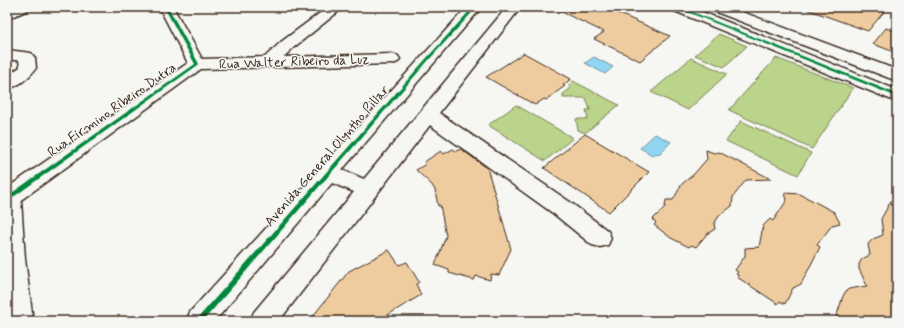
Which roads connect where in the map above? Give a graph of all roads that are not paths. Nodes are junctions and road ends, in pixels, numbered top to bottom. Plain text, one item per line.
1 (23, 7) edge
2 (166, 7) edge
3 (337, 7) edge
4 (475, 7) edge
5 (514, 7) edge
6 (677, 7) edge
7 (716, 7) edge
8 (7, 15) edge
9 (288, 45) junction
10 (7, 55) edge
11 (392, 59) dead end
12 (299, 61) junction
13 (270, 62) junction
14 (197, 64) junction
15 (897, 76) edge
16 (7, 84) edge
17 (897, 96) edge
18 (428, 114) junction
19 (328, 173) junction
20 (368, 189) junction
21 (8, 197) edge
22 (600, 238) dead end
23 (10, 262) edge
24 (15, 310) edge
25 (199, 321) edge
26 (263, 321) edge

1 - 8 street
2 - 14 street, Rua Firmino Ribeiro Dutra
3 - 9 street
4 - 19 street, Avenida General Olyntho Pillar
5 - 18 street
6 - 17 street
7 - 15 street
9 - 12 street
9 - 13 street
10 - 16 street
11 - 12 street, Rua Walter Ribeiro da Luz
12 - 13 street, Rua Walter Ribeiro da Luz
13 - 14 street, Rua Walter Ribeiro da Luz
14 - 21 street, Rua Firmino Ribeiro Dutra
18 - 20 street
18 - 22 street
19 - 20 street, Avenida General Olyntho Pillar
19 - 25 street, Avenida General Olyntho Pillar
20 - 26 street
21 - 23 street
23 - 24 street

